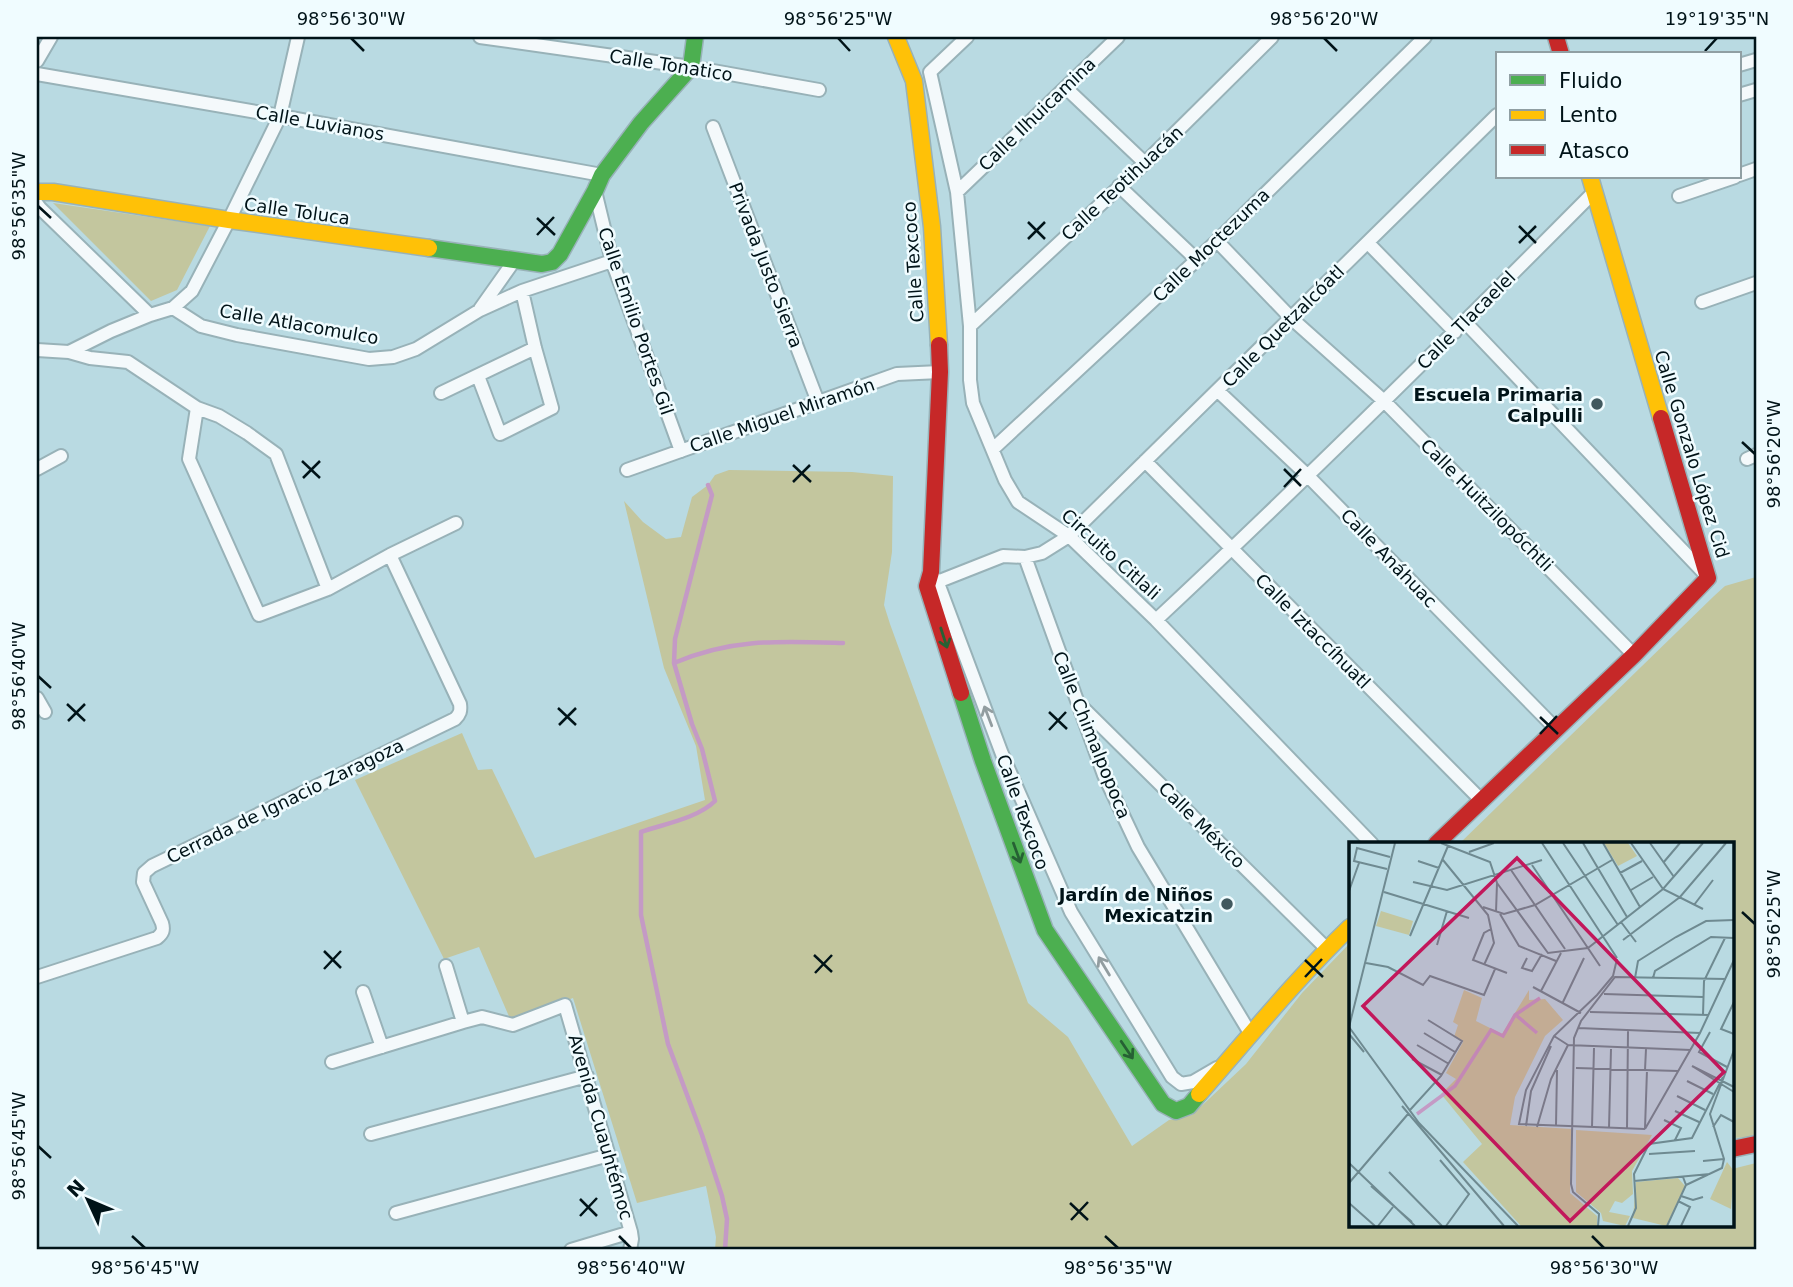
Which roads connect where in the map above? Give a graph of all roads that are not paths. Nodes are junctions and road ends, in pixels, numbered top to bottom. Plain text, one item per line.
1 (51, 37) edge
2 (298, 37) edge
3 (480, 37) edge
4 (695, 37) edge
5 (896, 37) edge
6 (967, 37) edge
7 (1118, 37) edge
8 (1272, 37) edge
9 (1424, 37) edge
10 (37, 61) edge
11 (691, 67) junction
12 (37, 74) edge
13 (1066, 88) junction
14 (819, 90) dead end
15 (280, 116) junction
16 (1496, 116) edge
17 (713, 128) dead end
18 (1144, 163) junction
19 (602, 175) junction
20 (1731, 178) edge
21 (1592, 184) edge
22 (1119, 186) junction
23 (595, 191) junction
24 (957, 191) junction
25 (37, 192) edge
26 (1679, 197) dead end
27 (37, 204) edge
28 (229, 220) junction
29 (1217, 241) junction
30 (1368, 243) junction
31 (1197, 260) junction
32 (514, 261) junction
33 (612, 261) junction
34 (1756, 283) edge
35 (522, 291) junction
36 (1703, 302) dead end
37 (173, 308) junction
38 (480, 310) junction
39 (150, 315) junction
40 (1291, 318) junction
41 (1465, 322) junction
42 (970, 326) junction
43 (1455, 332) junction
44 (534, 348) junction
45 (37, 349) edge
46 (69, 352) junction
47 (940, 372) junction
48 (478, 376) junction
49 (1218, 390) junction
50 (441, 393) dead end
51 (1384, 401) junction
52 (818, 402) junction
53 (198, 408) junction
54 (993, 449) junction
55 (681, 450) junction
56 (61, 456) dead end
57 (1145, 461) junction
58 (37, 469) edge
59 (626, 470) dead end
60 (1307, 475) junction
61 (456, 523) dead end
62 (1069, 536) junction
63 (1232, 549) junction
64 (390, 555) junction
65 (1026, 557) junction
66 (1709, 578) junction
67 (932, 580) junction
68 (328, 589) junction
69 (1156, 620) junction
70 (1634, 655) junction
71 (37, 698) edge
72 (1077, 702) junction
73 (44, 712) dead end
74 (1557, 730) junction
75 (1481, 800) junction
76 (1370, 842) edge
77 (1438, 842) edge
78 (1349, 928) edge
79 (1327, 949) junction
80 (446, 966) dead end
81 (37, 977) edge
82 (363, 992) dead end
83 (463, 1022) junction
84 (1250, 1032) junction
85 (382, 1046) junction
86 (1228, 1061) junction
87 (332, 1062) dead end
88 (587, 1076) junction
89 (371, 1134) dead end
90 (1756, 1144) edge
91 (1734, 1149) edge
92 (609, 1154) junction
93 (396, 1213) dead end
94 (631, 1232) junction
95 (571, 1250) edge
96 (630, 1250) edge

1 - 10 street
2 - 15 street
3 - 11 street, Calle Tonatico
4 - 11 street
5 - 47 street, Calle Texcoco
6 - 24 street, Circuito Citlali
7 - 13 street, Calle Ilhuicamina
8 - 18 street, Calle Teotihuacán
9 - 29 street, Calle Moctezuma
11 - 14 street, Calle Tonatico
11 - 19 street
12 - 15 street, Calle Luvianos
13 - 18 street
13 - 24 street, Calle Ilhuicamina
15 - 19 street, Calle Luvianos
15 - 28 street
16 - 30 street, Calle Quetzalcóatl
17 - 52 street, Privada Justo Sierra
18 - 22 street, Calle Teotihuacán
19 - 23 street
20 - 26 street
21 - 41 street, Calle Tlacaelel
21 - 66 street, Calle Gonzalo López Cid
22 - 31 street
22 - 42 street, Calle Teotihuacán
23 - 32 street, Calle Toluca
23 - 33 street, Calle Emilio Portes Gil
24 - 42 street, Circuito Citlali
25 - 28 street, Calle Toluca
27 - 39 street
28 - 32 street, Calle Toluca
28 - 37 street
29 - 31 street, Calle Moctezuma
29 - 40 street, Calle Huitzilopóchtli
30 - 40 street, Calle Quetzalcóatl
30 - 43 street
31 - 54 street, Calle Moctezuma
32 - 38 street
33 - 35 street, Calle Atlacomulco
33 - 55 street, Calle Emilio Portes Gil
34 - 36 street
35 - 38 street, Calle Atlacomulco
35 - 44 street
37 - 38 street, Calle Atlacomulco
37 - 39 street
39 - 46 street
40 - 49 street, Calle Quetzalcóatl
40 - 51 street, Calle Huitzilopóchtli
41 - 43 street, Calle Tlacaelel
41 - 66 street
42 - 54 street, Circuito Citlali
43 - 51 street, Calle Tlacaelel
44 - 48 street
44 - 48 street
45 - 46 street
46 - 53 street
47 - 52 street, Calle Miguel Miramón
47 - 67 street, Calle Texcoco
48 - 50 street
49 - 57 street, Calle Quetzalcóatl
49 - 60 street, Calle Anáhuac
51 - 60 street, Calle Tlacaelel
51 - 70 street, Calle Huitzilopóchtli
52 - 55 street, Calle Miguel Miramón
53 - 68 street
53 - 68 street
54 - 62 street, Circuito Citlali
55 - 59 street, Calle Miguel Miramón
56 - 58 street
57 - 62 street, Calle Quetzalcóatl
57 - 63 street, Calle Iztaccíhuatl
60 - 63 street, Calle Tlacaelel
60 - 74 street, Calle Anáhuac
61 - 64 street
62 - 65 street, Calle Quetzalcóatl
62 - 69 street, Circuito Citlali
63 - 69 street, Calle Tlacaelel
63 - 75 street, Calle Iztaccíhuatl
64 - 68 street
64 - 81 street, Cerrada de Ignacio Zaragoza
65 - 67 street
65 - 72 street, Calle Chimalpopoca
66 - 70 street, Calle Gonzalo López Cid
86 -> 67 street, Calle Texcoco
67 -> 86 street, Calle Texcoco
69 - 76 street, Circuito Citlali
70 - 74 street, Calle Gonzalo López Cid
71 - 73 street
72 - 79 street, Calle México
72 - 84 street, Calle Chimalpopoca
74 - 75 street, Calle Gonzalo López Cid
75 - 77 street, Calle Gonzalo López Cid
78 - 79 street
79 - 84 street
80 - 83 street
82 - 85 street
83 - 85 street
83 - 88 street, Avenida Cuauhtémoc
84 - 86 street
85 - 87 street
88 - 89 street
88 - 92 street, Avenida Cuauhtémoc
90 - 91 street
92 - 93 street
92 - 94 street, Avenida Cuauhtémoc
94 - 95 street
94 - 96 street, Avenida Cuauhtémoc

